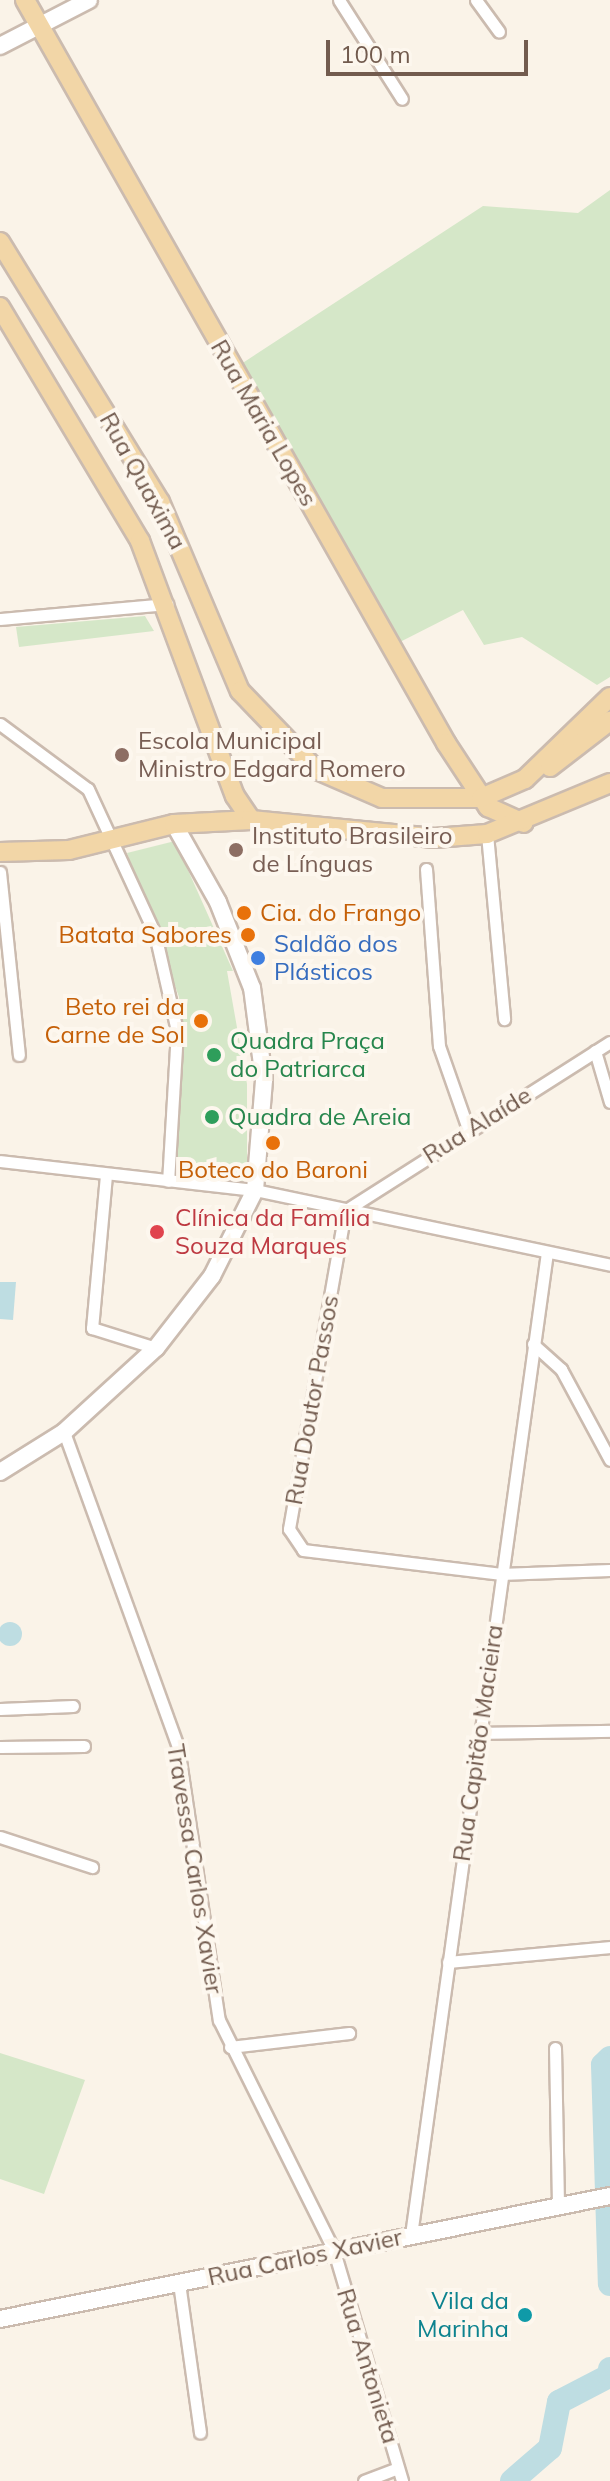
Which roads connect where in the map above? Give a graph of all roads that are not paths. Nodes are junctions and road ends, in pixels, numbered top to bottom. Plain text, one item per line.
1 (25, 0) edge
2 (89, 0) edge
3 (339, 0) edge
4 (476, 0) edge
5 (39, 24) junction
6 (499, 32) dead end
7 (0, 46) edge
8 (402, 99) dead end
9 (0, 242) edge
10 (0, 307) edge
11 (167, 604) junction
12 (0, 619) edge
13 (610, 697) edge
14 (610, 721) edge
15 (0, 724) edge
16 (610, 771) edge
17 (525, 779) junction
18 (610, 783) edge
19 (588, 792) junction
20 (481, 798) junction
21 (251, 820) junction
22 (524, 823) junction
23 (174, 824) junction
24 (487, 834) junction
25 (116, 838) junction
26 (0, 852) edge
27 (426, 869) dead end
28 (0, 872) edge
29 (504, 1019) dead end
30 (610, 1042) edge
31 (595, 1051) junction
32 (19, 1055) dead end
33 (610, 1102) edge
34 (468, 1129) junction
35 (0, 1161) edge
36 (106, 1175) junction
37 (168, 1181) junction
38 (255, 1190) junction
39 (345, 1211) junction
40 (547, 1252) junction
41 (610, 1265) edge
42 (533, 1344) junction
43 (156, 1348) junction
44 (64, 1432) junction
45 (610, 1460) edge
46 (0, 1472) edge
47 (610, 1570) edge
48 (500, 1574) junction
49 (73, 1706) dead end
50 (0, 1709) edge
51 (610, 1731) edge
52 (480, 1733) junction
53 (84, 1746) dead end
54 (0, 1747) edge
55 (0, 1837) edge
56 (92, 1867) dead end
57 (610, 1947) edge
58 (448, 1962) junction
59 (349, 2033) dead end
60 (230, 2047) junction
61 (555, 2048) dead end
62 (606, 2197) edge
63 (558, 2206) junction
64 (411, 2235) junction
65 (334, 2251) junction
66 (179, 2283) junction
67 (0, 2319) edge
68 (200, 2433) dead end
69 (398, 2468) junction
70 (364, 2481) edge
71 (402, 2481) edge

1 - 5 main road, Rua Maria Lopes
2 - 5 street
3 - 8 street
4 - 6 street
5 - 7 street
5 - 20 main road, Rua Maria Lopes
9 - 20 main road, Rua Quaxima
10 - 11 main road, Rua Quaxima
11 - 12 street
11 - 21 main road, Rua Quaxima
13 - 17 main road
14 - 17 main road
15 - 25 street
16 - 19 main road
17 - 20 main road
18 - 19 main road
19 - 22 main road
20 - 22 main road, Rua Maria Lopes
21 - 23 main road
21 - 24 main road
22 - 24 main road
23 - 25 main road
23 - 38 street
24 - 29 street
25 - 26 main road
25 - 37 street
27 - 34 street
28 - 32 street
30 - 31 street, Rua Alaíde
31 - 33 street
31 - 34 street, Rua Alaíde
34 - 39 street, Rua Alaíde
35 - 36 street
36 - 37 street
36 - 43 street
37 - 38 street
38 - 39 street
38 - 43 street
39 - 40 street
39 - 48 street, Rua Doutor Passos
40 - 41 street
40 - 42 street, Rua Capitão Macieira
42 - 45 street
42 - 48 street, Rua Capitão Macieira
43 - 44 street
44 - 46 street
44 - 60 street, Travessa Carlos Xavier
47 - 48 street
48 - 52 street, Rua Capitão Macieira
49 - 50 street
51 - 52 street
52 - 58 street, Rua Capitão Macieira
53 - 54 street
55 - 56 street
57 - 58 street
58 - 64 street, Rua Capitão Macieira
59 - 60 street
60 - 65 street, Travessa Carlos Xavier
61 - 63 street
62 - 63 street, Rua Carlos Xavier
63 - 64 street, Rua Carlos Xavier
64 - 65 street, Rua Carlos Xavier
65 - 66 street, Rua Carlos Xavier
65 - 69 street, Rua Antonieta
66 - 67 street, Rua Carlos Xavier
66 - 68 street
69 - 70 street
69 - 71 street, Rua Antonieta

